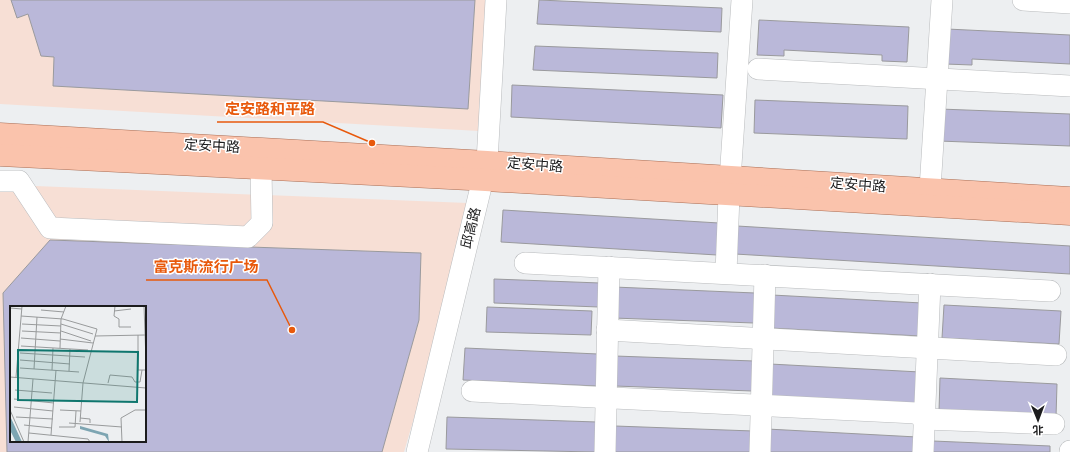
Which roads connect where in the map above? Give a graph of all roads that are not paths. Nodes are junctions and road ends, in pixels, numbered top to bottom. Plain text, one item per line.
1 (496, 0) edge
2 (742, 0) edge
3 (942, 0) edge
4 (1023, 0) edge
5 (1070, 3) edge
6 (758, 69) dead end
7 (937, 79) junction
8 (1070, 86) edge
9 (0, 134) edge
10 (0, 155) edge
11 (261, 169) junction
12 (485, 171) junction
13 (0, 181) edge
14 (730, 186) junction
15 (930, 189) junction
16 (1070, 198) edge
17 (1070, 214) edge
18 (525, 263) dead end
19 (609, 267) junction
20 (726, 273) junction
21 (765, 275) junction
22 (930, 284) junction
23 (1050, 291) dead end
24 (607, 330) junction
25 (763, 339) junction
26 (927, 348) junction
27 (1056, 355) dead end
28 (472, 391) dead end
29 (606, 398) junction
30 (761, 405) junction
31 (924, 419) junction
32 (1054, 424) dead end
33 (418, 452) edge
34 (605, 452) edge
35 (760, 452) edge
36 (922, 452) edge

1 - 12 street, 邱高路
2 - 14 street
3 - 7 street
4 - 5 street
6 - 7 street
7 - 8 street
7 - 15 street
9 - 12 main road, 定安中路
10 - 11 main road, 定安中路
11 - 12 main road, 定安中路
11 - 13 street
12 - 14 main road, 定安中路
12 - 33 street, 邱高路
14 - 15 main road, 定安中路
14 - 17 main road, 定安中路
14 - 20 street
15 - 16 main road, 定安中路
18 - 19 street
19 - 20 street
19 - 24 street
20 - 21 street
21 - 22 street
21 - 25 street
22 - 23 street
22 - 26 street
24 - 25 street
24 - 29 street
25 - 26 street
25 - 30 street
26 - 27 street
26 - 31 street
28 - 29 street
29 - 30 street
29 - 34 street
30 - 31 street
30 - 35 street
31 - 32 street
31 - 36 street

